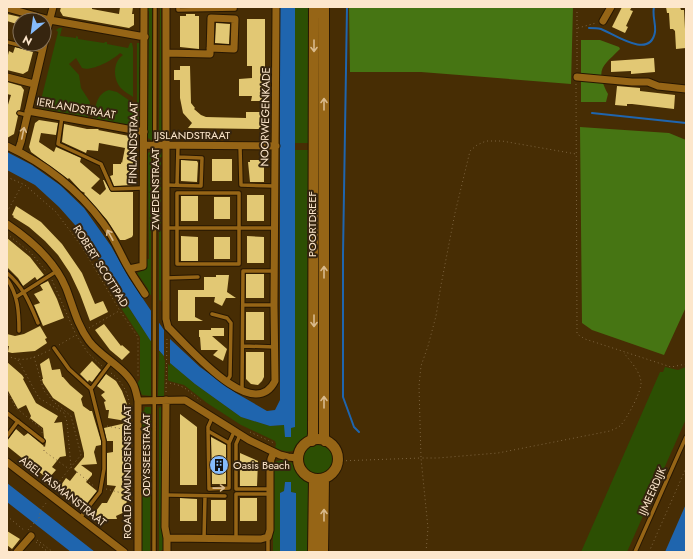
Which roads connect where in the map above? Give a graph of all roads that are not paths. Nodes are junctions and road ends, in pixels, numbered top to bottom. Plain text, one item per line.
1 (144, 7) edge
2 (156, 7) edge
3 (166, 7) edge
4 (178, 7) edge
5 (235, 7) edge
6 (276, 7) edge
7 (314, 7) edge
8 (324, 7) edge
9 (611, 7) edge
10 (7, 8) edge
11 (204, 8) edge
12 (21, 12) edge
13 (52, 20) edge
14 (603, 22) road end
15 (145, 37) junction
16 (210, 48) junction
17 (42, 52) edge
18 (166, 53) junction
19 (7, 76) edge
20 (577, 77) road end
21 (34, 84) junction
22 (686, 89) edge
23 (19, 113) dead end
24 (28, 113) junction
25 (62, 117) junction
26 (144, 132) junction
27 (319, 143) junction
28 (144, 145) junction
29 (7, 146) edge
30 (155, 146) junction
31 (166, 146) junction
32 (178, 146) junction
33 (240, 146) junction
34 (276, 146) junction
35 (18, 151) junction
36 (319, 156) junction
37 (178, 157) junction
38 (165, 185) junction
39 (177, 185) junction
40 (275, 186) junction
41 (143, 188) junction
42 (7, 224) edge
43 (166, 228) junction
44 (177, 228) junction
45 (239, 228) junction
46 (275, 228) junction
47 (129, 269) junction
48 (57, 271) junction
49 (275, 271) junction
50 (7, 273) edge
51 (198, 277) dead end
52 (166, 278) junction
53 (7, 279) edge
54 (24, 292) junction
55 (145, 294) dead end
56 (16, 297) junction
57 (243, 305) junction
58 (274, 305) junction
59 (212, 314) dead end
60 (38, 323) dead end
61 (167, 328) joint
62 (19, 331) dead end
63 (243, 346) junction
64 (275, 346) junction
65 (54, 348) road end
66 (111, 362) junction
67 (226, 382) junction
68 (91, 389) junction
69 (242, 391) junction
70 (166, 400) junction
71 (138, 401) junction
72 (155, 401) junction
73 (7, 412) edge
74 (212, 418) junction
75 (18, 421) junction
76 (208, 431) junction
77 (237, 433) junction
78 (7, 436) edge
79 (686, 437) edge
80 (43, 441) dead end
81 (312, 441) junction
82 (325, 441) junction
83 (229, 443) junction
84 (274, 452) junction
85 (298, 458) junction
86 (7, 462) edge
87 (319, 479) junction
88 (270, 492) junction
89 (166, 495) junction
90 (205, 496) junction
91 (225, 496) dead end
92 (80, 518) junction
93 (29, 535) road end
94 (268, 537) junction
95 (167, 538) junction
96 (204, 539) junction
97 (236, 539) junction
98 (268, 551) edge
99 (17, 552) edge
100 (124, 552) edge
101 (138, 552) edge
102 (154, 552) edge
103 (167, 552) edge
104 (313, 552) edge
105 (323, 552) edge
106 (635, 552) edge

1 - 15 street, FINLANDSTRAAT
2 - 30 lane, ODYSSEESTRAAT
3 - 18 street, ZWEDENSTRAAT
4 - 11 lane
5 - 11 lane
6 - 34 street, NOORWEGENKADE
7 -> 27 main road, POORTDREEF
27 -> 8 main road, POORTDREEF
9 - 14 street
10 - 12 street
13 - 15 street
15 - 26 street, FINLANDSTRAAT
16 - 16 street
16 - 18 street
17 - 21 street
18 - 31 street, ZWEDENSTRAAT
19 - 21 street
20 - 22 street
21 - 24 street
23 - 24 lane
24 - 25 street, IERLANDSTRAAT
35 -> 24 street
25 - 26 street, IERLANDSTRAAT
25 - 41 lane
26 - 28 street, FINLANDSTRAAT
27 - 36 main road, POORTDREEF
28 - 30 street, IJSLANDSTRAAT
28 - 41 street, FINLANDSTRAAT
29 - 35 street
30 - 31 street, IJSLANDSTRAAT
30 - 72 lane, ODYSSEESTRAAT
31 - 32 street, IJSLANDSTRAAT
31 - 38 street, ZWEDENSTRAAT
32 - 33 street, IJSLANDSTRAAT
32 - 37 lane
33 - 34 street, IJSLANDSTRAAT
33 - 40 lane, IJSLANDSTRAAT
34 - 40 street, NOORWEGENKADE
47 -> 35 street
36 -> 81 main road, POORTDREEF
82 -> 36 main road, POORTDREEF
37 - 39 lane
37 - 39 lane, IJSLANDSTRAAT
38 - 39 lane, IJSLANDSTRAAT
38 - 43 street, ZWEDENSTRAAT
40 - 46 street, NOORWEGENKADE
41 - 47 street, FINLANDSTRAAT
42 - 48 street, ROALD AMUNDSENSTRAAT
43 - 44 lane
43 - 52 street, ZWEDENSTRAAT
44 - 45 lane
44 - 45 lane
44 - 45 lane
45 - 46 lane
46 - 49 street, NOORWEGENKADE
47 - 55 street
48 - 54 lane
48 - 66 street, ROALD AMUNDSENSTRAAT
49 - 57 lane
49 - 58 street, NOORWEGENKADE
50 - 54 lane
51 - 52 lane
52 - 61 street, ZWEDENSTRAAT
53 - 56 lane
54 - 56 lane
54 - 60 lane
56 - 62 lane
57 - 58 lane
57 - 63 lane
58 - 64 street, NOORWEGENKADE
59 - 67 lane
61 - 67 street, NOORWEGENKADE
63 - 64 lane
63 - 69 lane
64 - 69 street, NOORWEGENKADE
65 - 68 lane
66 - 68 lane
66 - 71 street, ROALD AMUNDSENSTRAAT
67 - 69 street, NOORWEGENKADE
68 - 92 lane
70 - 72 street
70 - 74 street
70 - 89 street
71 - 72 street
71 - 101 street, ROALD AMUNDSENSTRAAT
72 - 102 lane, ODYSSEESTRAAT
73 - 75 lane
74 - 76 lane
74 - 77 street
75 - 78 lane
75 - 80 lane
76 - 83 lane
76 -> 83 lane
77 - 83 lane
77 - 84 street
77 - 88 lane
79 - 106 lane, IJMEERDIJK
81 - 82 main road
81 - 85 main road
82 - 87 main road
84 - 85 street
84 - 88 street
85 - 87 main road
86 - 92 street, ABEL TASMANSTRAAT
87 - 104 main road
105 -> 87 main road
88 - 94 street
88 - 97 lane
89 - 90 lane
89 - 95 street
90 - 91 lane
90 - 96 lane
92 - 100 street, ABEL TASMANSTRAAT
93 - 99 street
94 - 97 street
94 - 98 lane
95 - 96 street
95 - 103 street
96 - 97 street

